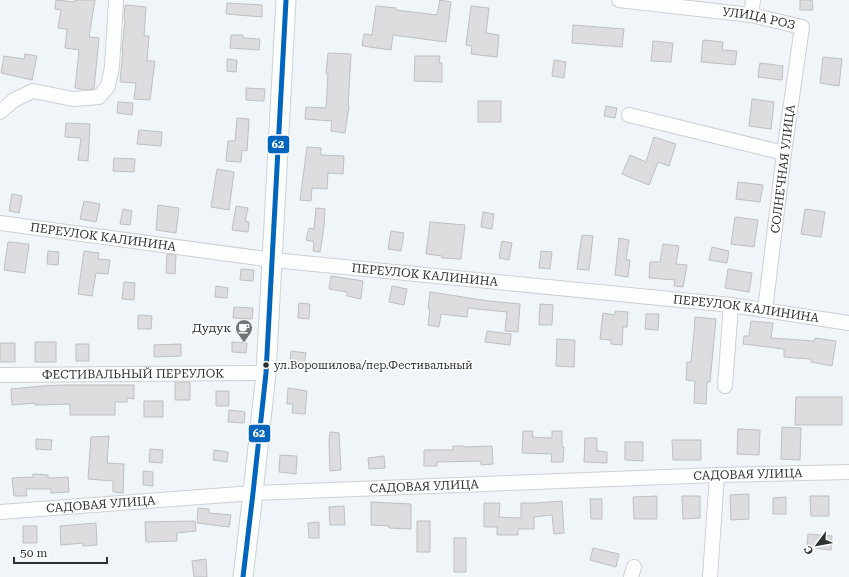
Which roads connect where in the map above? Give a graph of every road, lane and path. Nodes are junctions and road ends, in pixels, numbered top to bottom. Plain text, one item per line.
1 (116, 0) edge
2 (286, 0) edge
3 (619, 0) edge
4 (625, 0) edge
5 (753, 0) edge
6 (751, 15) junction
7 (802, 27) joint
8 (0, 112) edge
9 (628, 115) dead end
10 (784, 153) junction
11 (0, 223) edge
12 (273, 260) junction
13 (731, 304) junction
14 (765, 310) junction
15 (849, 323) edge
16 (266, 373) junction
17 (0, 375) edge
18 (725, 386) dead end
19 (849, 472) edge
20 (718, 475) junction
21 (253, 493) junction
22 (0, 512) edge
23 (243, 577) edge
24 (710, 577) edge

1 - 8 street
2 - 12 main road
3 - 4 street, УЛИЦА РОЗ
4 - 6 street, УЛИЦА РОЗ
5 - 6 street
6 - 7 street, УЛИЦА РОЗ
7 - 10 street, СОЛНЕЧНАЯ УЛИЦА
9 - 10 street
10 - 14 street, СОЛНЕЧНАЯ УЛИЦА
11 - 12 street, ПЕРЕУЛОК КАЛИНИНА
12 - 13 street, ПЕРЕУЛОК КАЛИНИНА
12 - 16 main road
13 - 14 street, ПЕРЕУЛОК КАЛИНИНА
13 - 18 street
14 - 15 street, ПЕРЕУЛОК КАЛИНИНА
16 - 17 street, ФЕСТИВАЛЬНЫЙ ПЕРЕУЛОК
16 - 21 main road
19 - 20 street, САДОВАЯ УЛИЦА
20 - 21 street, САДОВАЯ УЛИЦА
20 - 24 street
21 - 22 street, САДОВАЯ УЛИЦА
21 - 23 main road

